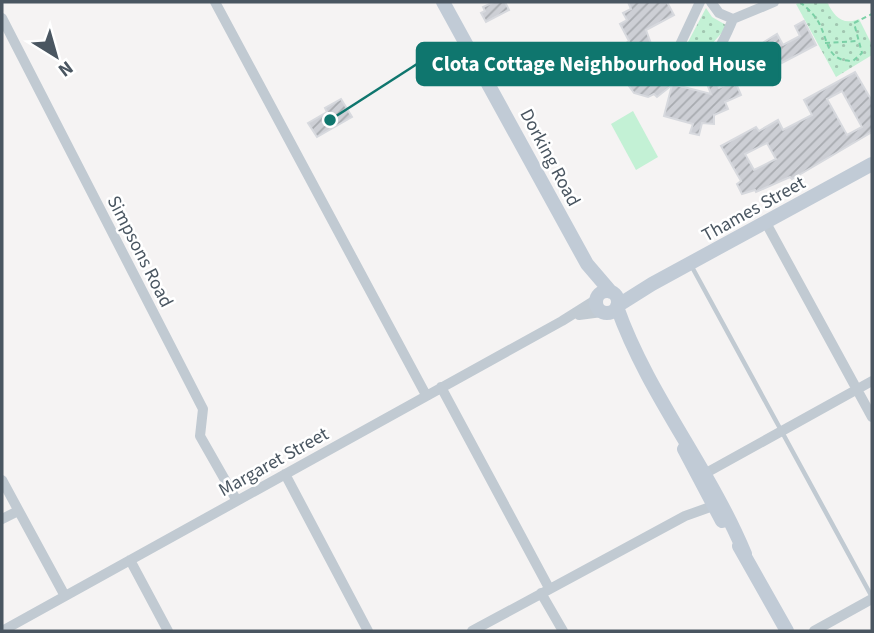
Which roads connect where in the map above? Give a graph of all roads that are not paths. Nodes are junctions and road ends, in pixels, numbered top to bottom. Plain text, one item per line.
1 (215, 2) edge
2 (443, 2) edge
3 (450, 2) edge
4 (701, 2) edge
5 (711, 2) edge
6 (774, 2) edge
7 (2, 18) edge
8 (733, 19) junction
9 (461, 30) junction
10 (872, 164) edge
11 (766, 223) junction
12 (691, 265) junction
13 (607, 302) junction
14 (872, 381) edge
15 (441, 387) junction
16 (858, 389) junction
17 (426, 396) junction
18 (872, 416) edge
19 (676, 428) junction
20 (781, 431) junction
21 (706, 472) junction
22 (285, 474) junction
23 (2, 480) edge
24 (237, 501) junction
25 (711, 502) junction
26 (18, 511) junction
27 (2, 519) edge
28 (745, 554) junction
29 (130, 560) junction
30 (545, 591) junction
31 (65, 596) junction
32 (872, 598) edge
33 (2, 631) edge
34 (168, 631) edge
35 (368, 631) edge
36 (472, 631) edge
37 (563, 631) edge
38 (787, 631) edge
39 (814, 631) edge

1 - 17 street
2 - 9 main road, Dorking Road
3 - 9 main road, Dorking Road
4 - 8 street
5 - 8 street
6 - 8 street
7 - 24 street, Simpsons Road
9 - 13 main road, Dorking Road
10 - 11 main road, Thames Street
11 - 12 main road, Thames Street
11 - 16 street
12 - 13 main road, Thames Street
12 - 20 lane
13 - 15 street, Margaret Street
13 - 19 main road, Dorking Road
14 - 16 street
15 - 17 street, Margaret Street
15 - 30 street
16 - 18 street
16 - 20 street
17 - 22 street, Margaret Street
19 - 21 main road, Dorking Road
19 - 25 main road, Dorking Road
20 - 21 street
20 - 32 lane
21 - 28 main road, Dorking Road
22 - 24 street, Margaret Street
22 - 35 street
23 - 26 street
24 - 29 street, Margaret Street
25 - 28 main road, Dorking Road
25 - 30 street
26 - 27 street
26 - 31 street
28 - 38 main road, Dorking Road
29 - 31 street, Margaret Street
29 - 34 street
30 - 36 street
30 - 37 street
31 - 33 street, Margaret Street
32 - 39 street

